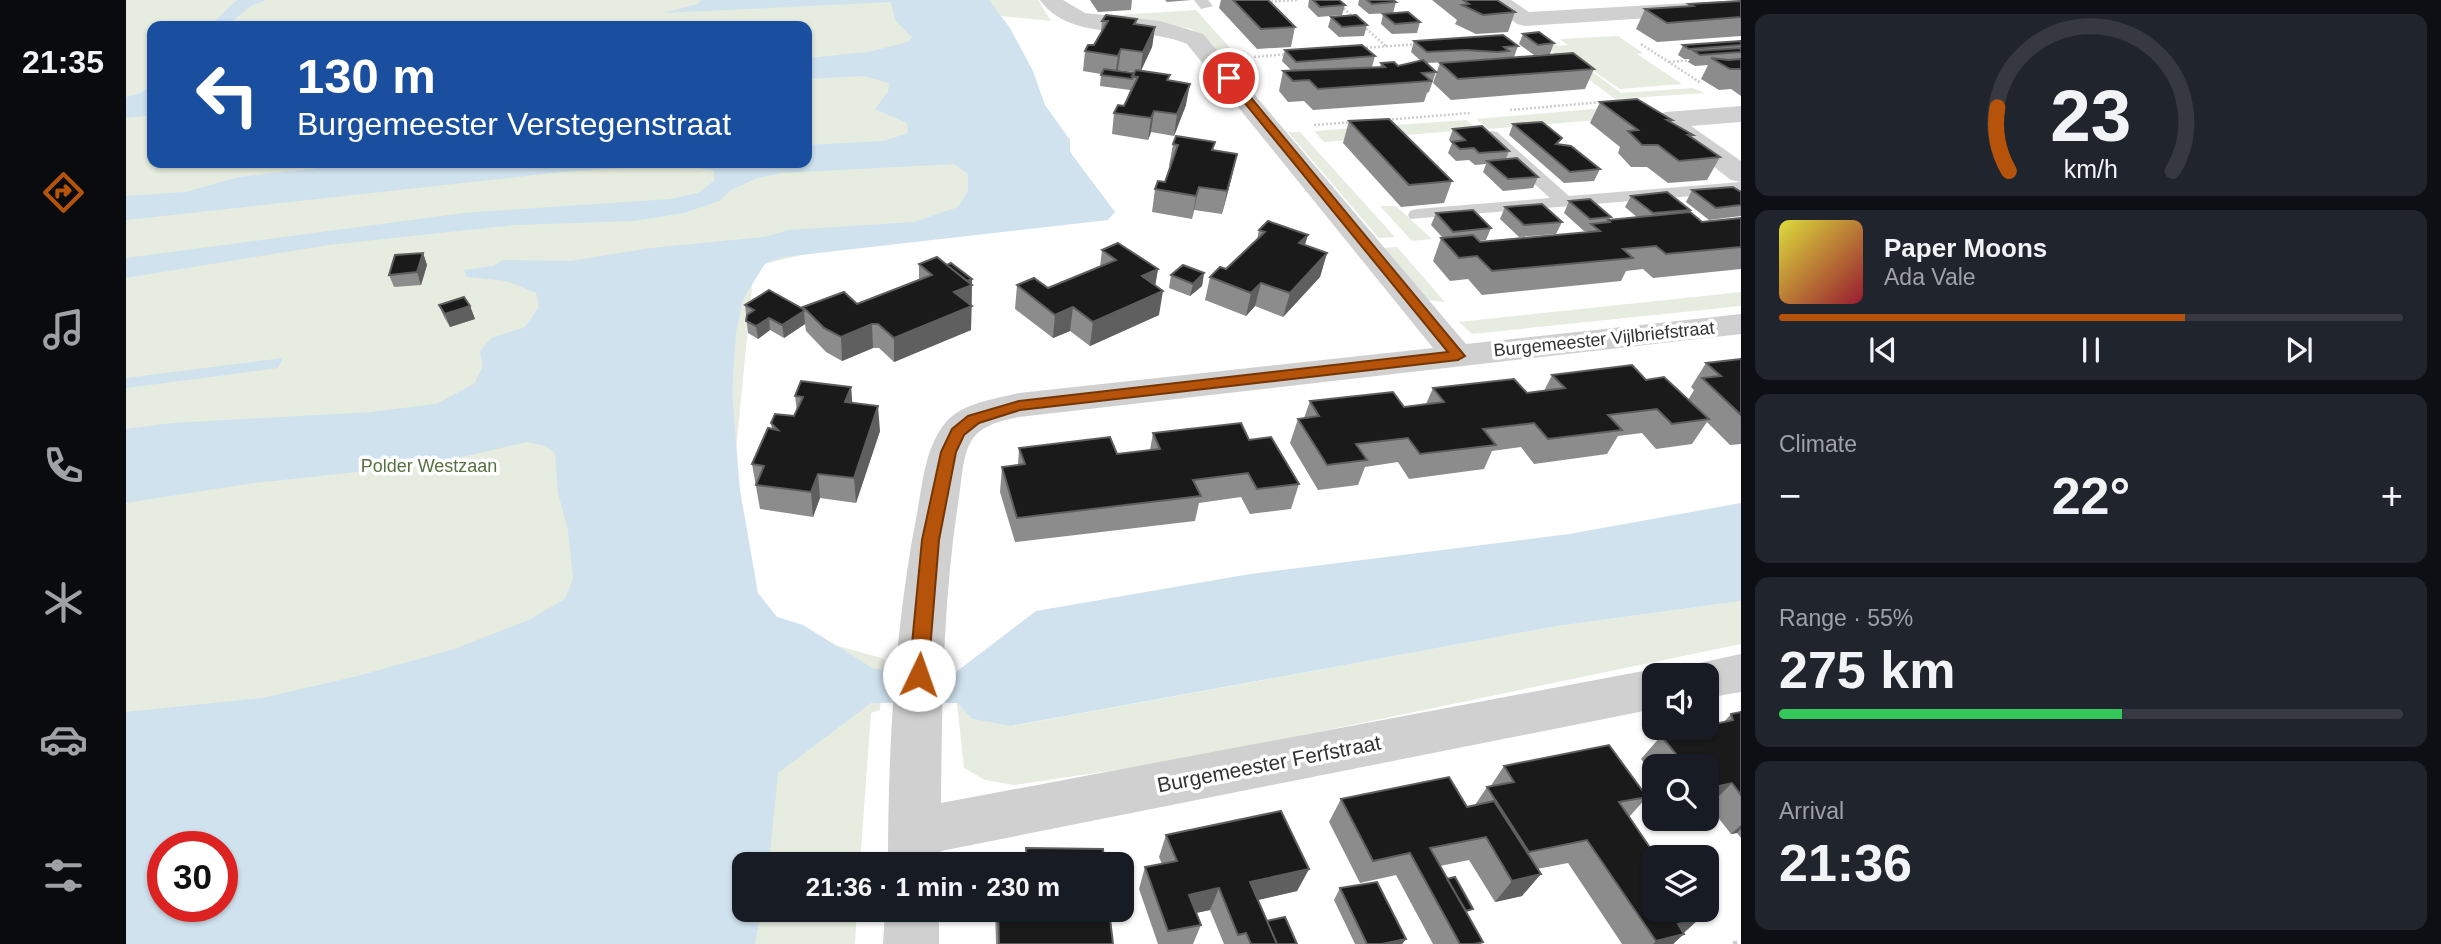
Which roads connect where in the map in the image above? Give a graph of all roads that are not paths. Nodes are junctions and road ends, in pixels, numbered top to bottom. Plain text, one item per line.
1 (1051, 0) edge
2 (1497, 0) edge
3 (1741, 6) edge
4 (1741, 114) edge
5 (1491, 136) edge
6 (1741, 174) edge
7 (1741, 187) edge
8 (1565, 202) junction
9 (1417, 215) dead end
10 (1741, 324) edge
11 (1458, 356) junction
12 (1741, 673) edge
13 (1719, 677) edge
14 (1642, 693) edge
15 (915, 848) edge
16 (912, 922) edge
17 (911, 944) edge

1 - 11 street
2 - 3 street
4 - 6 street
5 - 8 lane
7 - 8 lane
8 - 9 lane
10 - 11 street, Burgemeester Vijlbriefstraat
11 - 15 street, Burgemeester Vijlbriefstraat
12 - 13 street
14 - 15 street, Burgemeester Ferfstraat
16 - 17 street

